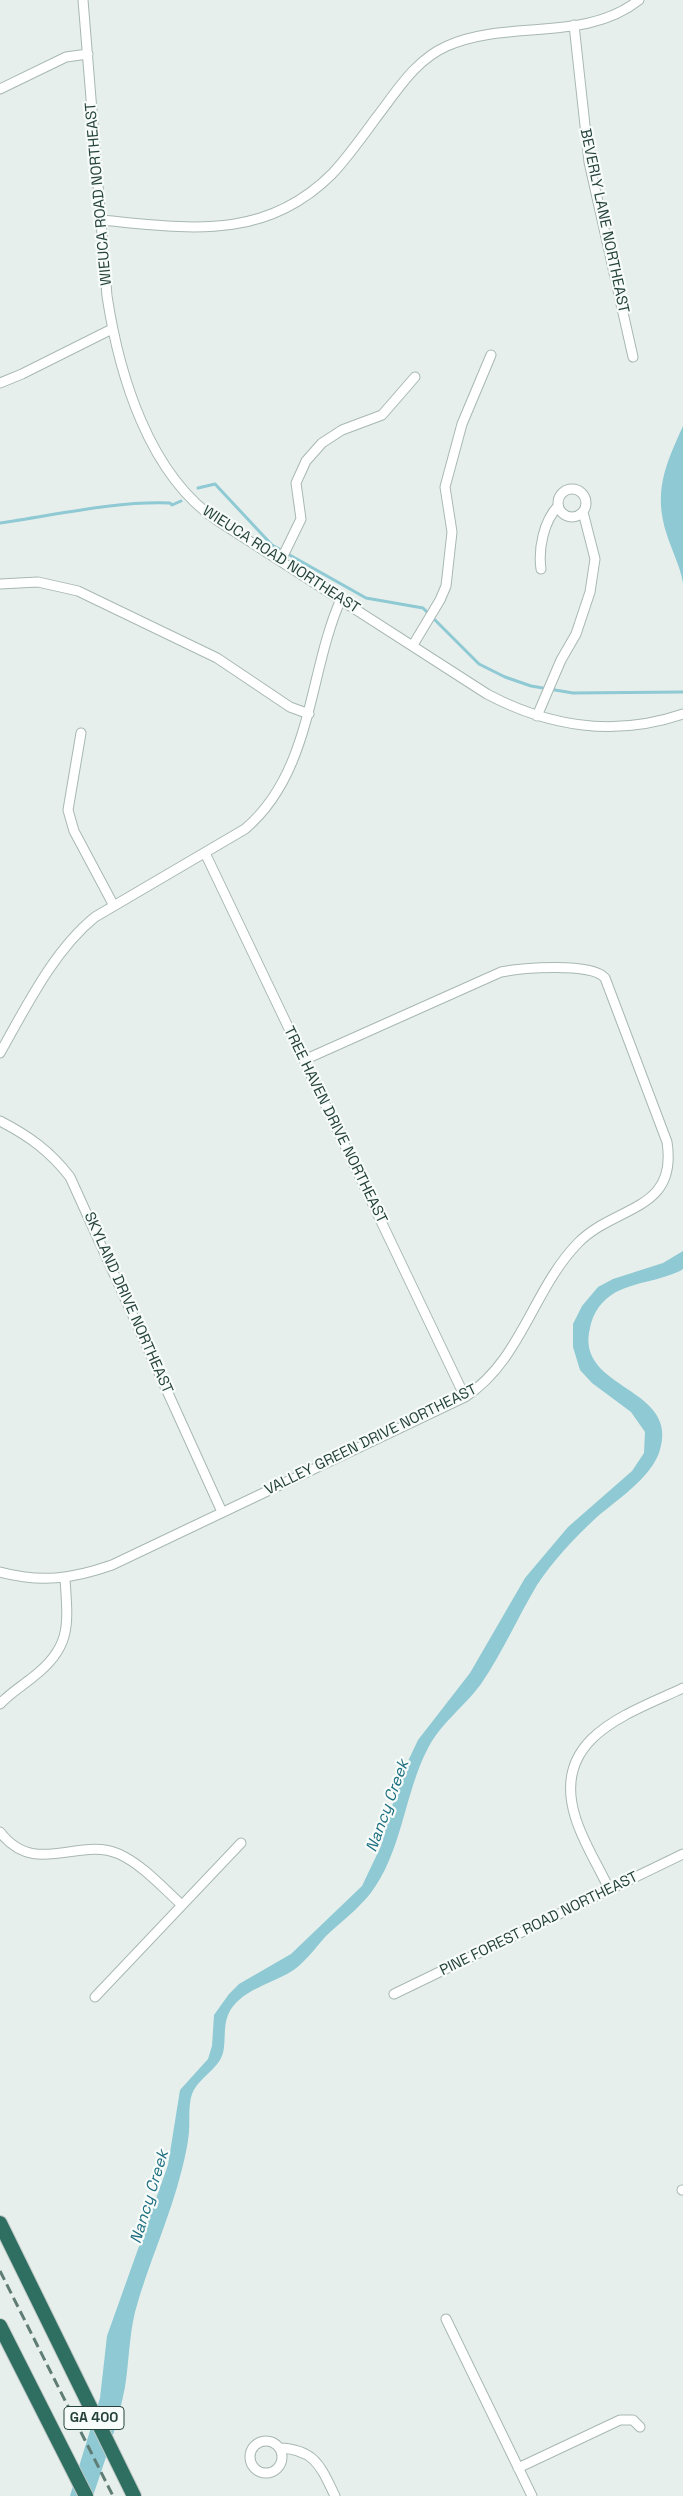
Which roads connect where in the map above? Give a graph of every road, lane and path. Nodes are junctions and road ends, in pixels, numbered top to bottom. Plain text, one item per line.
1 (83, 0) edge
2 (639, 0) edge
3 (574, 25) junction
4 (88, 54) junction
5 (0, 89) edge
6 (101, 220) junction
7 (112, 329) junction
8 (491, 355) dead end
9 (633, 357) dead end
10 (415, 377) dead end
11 (0, 383) edge
12 (558, 506) junction
13 (583, 512) junction
14 (281, 559) junction
15 (541, 569) dead end
16 (0, 584) edge
17 (341, 599) junction
18 (413, 646) junction
19 (309, 714) junction
20 (683, 714) edge
21 (538, 716) junction
22 (81, 733) dead end
23 (205, 853) junction
24 (114, 906) junction
25 (0, 1053) edge
26 (304, 1060) junction
27 (0, 1121) edge
28 (466, 1397) junction
29 (222, 1512) junction
30 (0, 1572) edge
31 (65, 1579) junction
32 (683, 1688) edge
33 (0, 1704) edge
34 (0, 1832) edge
35 (241, 1843) dead end
36 (683, 1854) edge
37 (610, 1889) junction
38 (182, 1905) junction
39 (394, 1994) dead end
40 (96, 1997) dead end
41 (0, 2223) edge
42 (446, 2319) dead end
43 (0, 2326) edge
44 (640, 2427) dead end
45 (279, 2448) dead end
46 (518, 2468) junction
47 (86, 2496) edge
48 (134, 2496) edge
49 (335, 2496) edge
50 (532, 2496) edge

1 - 4 street, WIEUCA ROAD NORTHEAST
2 - 3 street
3 - 6 street
3 - 9 street, BEVERLY LANE NORTHEAST
4 - 5 street
4 - 6 street, WIEUCA ROAD NORTHEAST
6 - 7 street, WIEUCA ROAD NORTHEAST
7 - 11 street
7 - 14 street, WIEUCA ROAD NORTHEAST
8 - 18 street
10 - 14 street
12 - 13 street
12 - 13 street
12 - 15 street
13 - 21 street
14 - 17 street, WIEUCA ROAD NORTHEAST
16 - 19 street
17 - 18 street, WIEUCA ROAD NORTHEAST
17 - 19 street
18 - 21 street, WIEUCA ROAD NORTHEAST
19 - 23 street
20 - 21 street, WIEUCA ROAD NORTHEAST
22 - 24 street
23 - 24 street
23 - 26 street, TREE HAVEN DRIVE NORTHEAST
24 - 25 street
26 - 28 street, TREE HAVEN DRIVE NORTHEAST
26 - 28 street, VALLEY GREEN DRIVE NORTHEAST
27 - 29 street, SKYLAND DRIVE NORTHEAST
28 - 29 street, VALLEY GREEN DRIVE NORTHEAST
29 - 31 street, VALLEY GREEN DRIVE NORTHEAST
30 - 31 street, VALLEY GREEN DRIVE NORTHEAST
31 - 33 street
32 - 37 street
34 - 38 street
35 - 38 street
36 - 37 street, PINE FOREST ROAD NORTHEAST
37 - 39 street, PINE FOREST ROAD NORTHEAST
38 - 40 street
41 - 48 highway, GA 400
42 - 46 street
43 - 47 highway, GA 400
44 - 46 street
45 - 49 street
46 - 50 street

